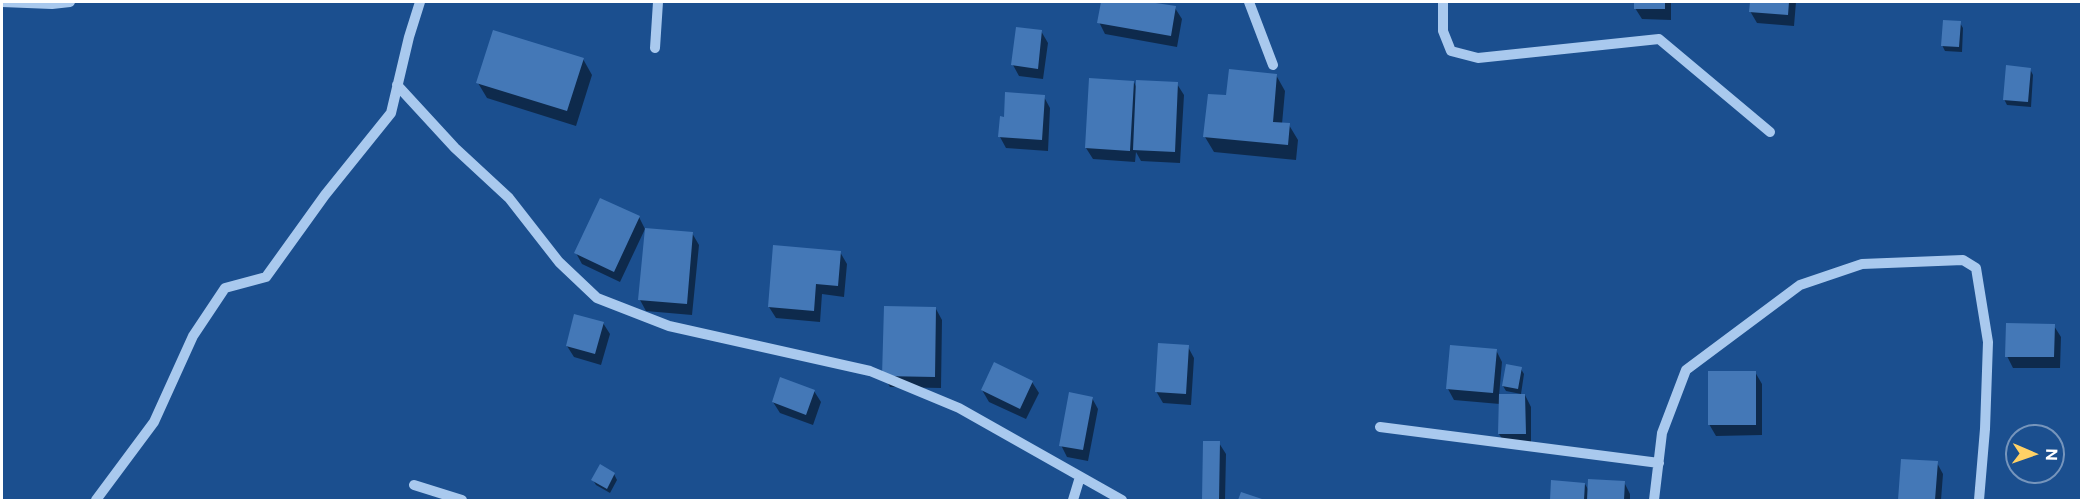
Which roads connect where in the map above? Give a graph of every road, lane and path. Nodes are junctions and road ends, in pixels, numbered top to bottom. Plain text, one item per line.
1 (2, 2) edge
2 (70, 2) edge
3 (420, 2) edge
4 (658, 2) edge
5 (1249, 2) edge
6 (1443, 2) edge
7 (655, 48) dead end
8 (1273, 64) dead end
9 (397, 85) junction
10 (1770, 132) dead end
11 (1380, 427) dead end
12 (1659, 463) junction
13 (1080, 477) junction
14 (414, 485) dead end
15 (96, 501) edge
16 (462, 501) edge
17 (1073, 501) edge
18 (1122, 501) edge
19 (1654, 501) edge
20 (1979, 501) edge

1 - 2 street
3 - 9 street
4 - 7 street
5 - 8 street
6 - 10 street
9 - 13 street
9 - 15 street
11 - 12 street
12 - 19 street
12 - 20 street
13 - 17 street
13 - 18 street
14 - 16 street

